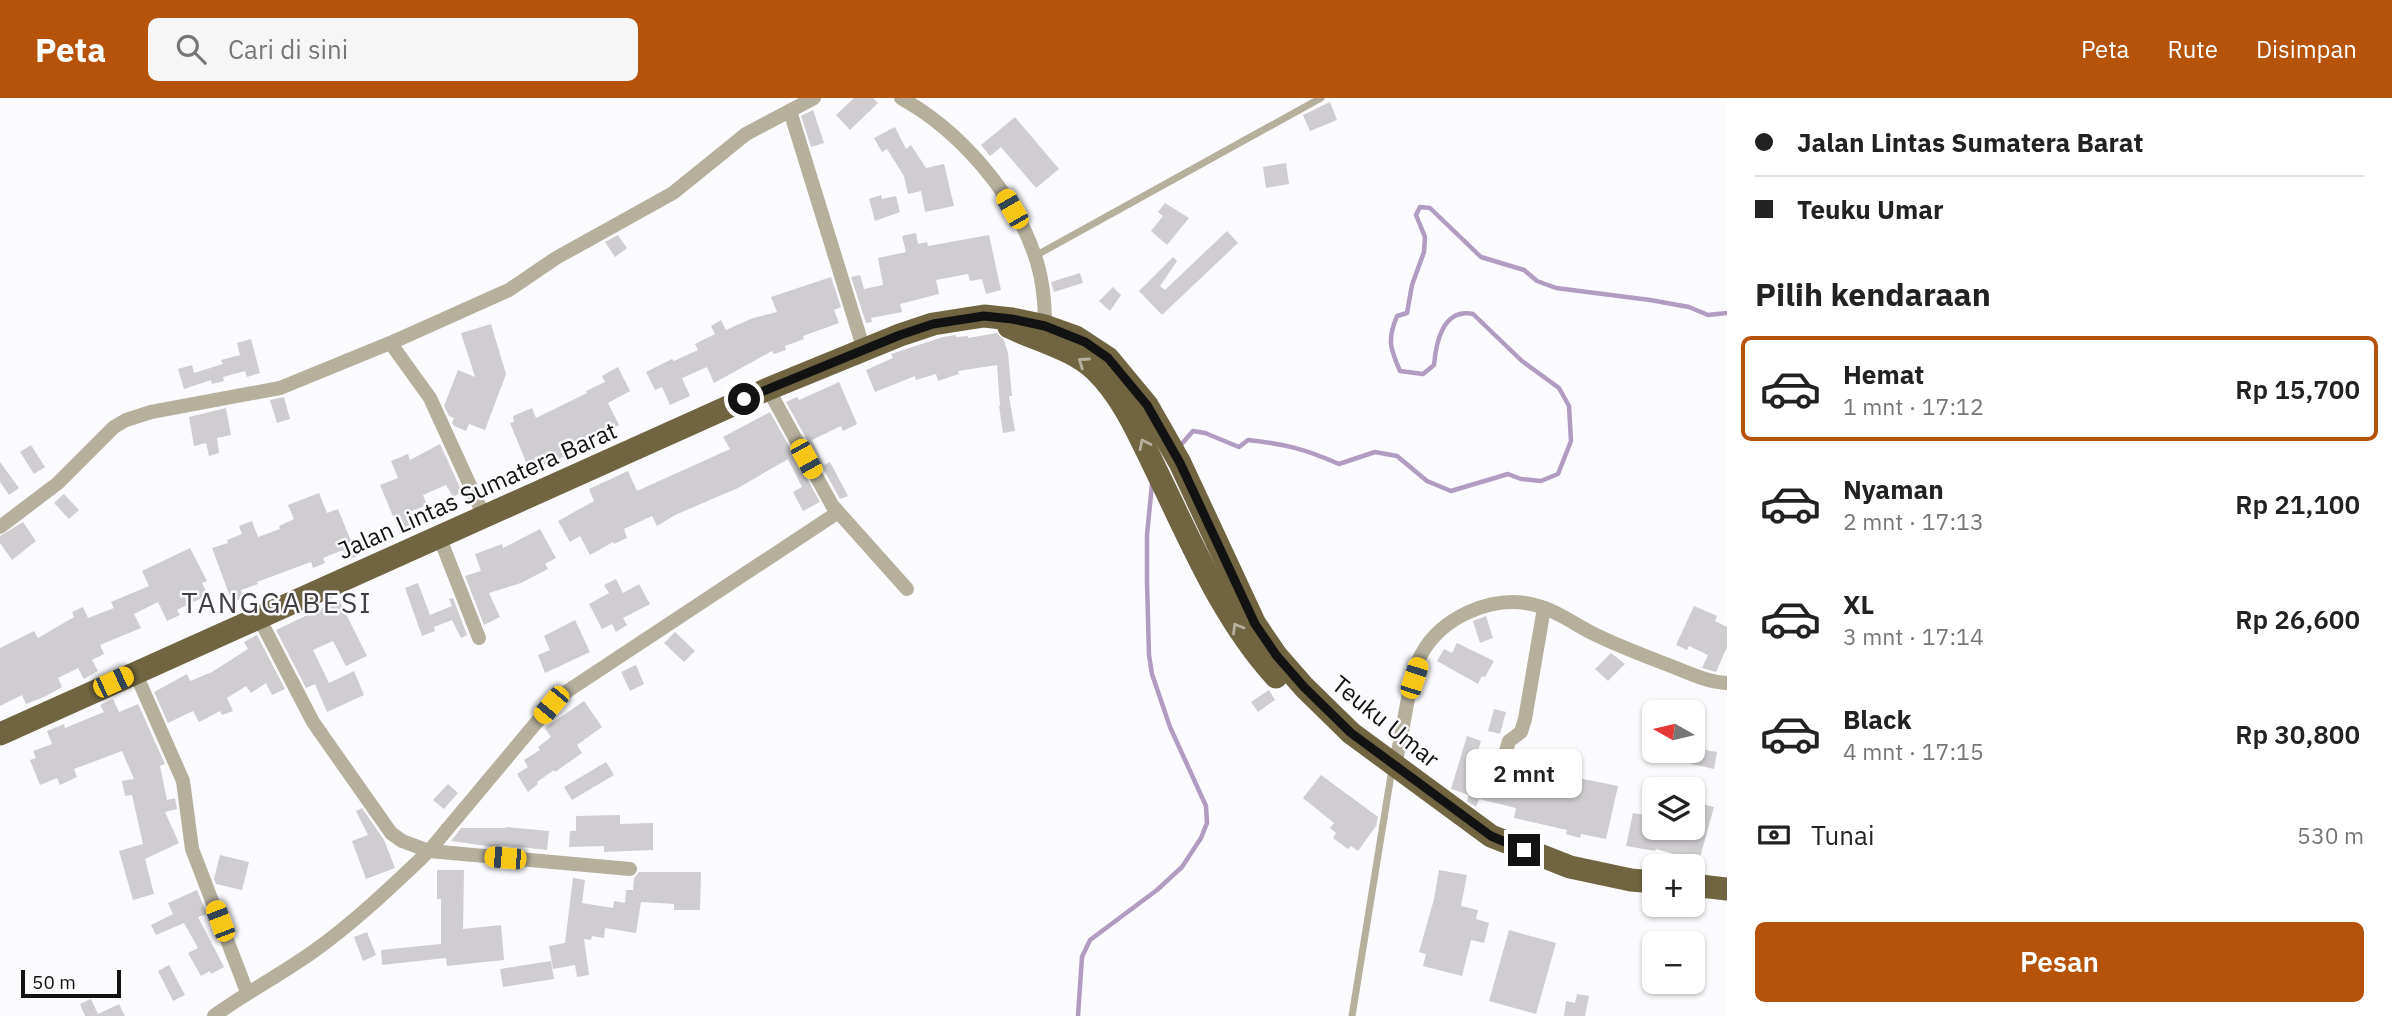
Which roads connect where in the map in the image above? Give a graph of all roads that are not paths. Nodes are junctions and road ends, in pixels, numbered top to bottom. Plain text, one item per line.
1 (814, 98) edge
2 (901, 98) edge
3 (1321, 98) edge
4 (790, 111) junction
5 (1035, 256) junction
6 (984, 316) junction
7 (1045, 326) junction
8 (395, 341) junction
9 (864, 350) junction
10 (768, 389) junction
11 (1138, 409) junction
12 (837, 513) junction
13 (484, 516) junction
14 (0, 527) edge
15 (439, 536) junction
16 (906, 589) dead end
17 (1544, 608) junction
18 (259, 618) junction
19 (479, 638) dead end
20 (135, 671) junction
21 (1727, 683) edge
22 (0, 734) edge
23 (1346, 738) junction
24 (1393, 769) junction
25 (1500, 771) dead end
26 (429, 851) junction
27 (630, 869) dead end
28 (1642, 881) edge
29 (1705, 886) edge
30 (1727, 889) edge
31 (1642, 893) edge
32 (1705, 899) edge
33 (1727, 902) edge
34 (247, 992) junction
35 (214, 1016) edge
36 (1352, 1016) edge

1 - 4 street
2 - 5 street
3 - 5 lane
4 - 8 street
4 - 9 street
5 - 7 street
6 - 7 highway, Jalan Lintas Sumatera Barat
6 - 9 highway, Jalan Lintas Sumatera Barat
11 -> 6 highway
7 - 11 highway, Jalan Lintas Sumatera Barat
8 - 13 street
8 - 14 street
9 - 10 highway, Jalan Lintas Sumatera Barat
10 - 12 street
10 - 13 highway, Jalan Lintas Sumatera Barat
11 - 23 highway, Teuku Umar
23 -> 11 highway, Teuku Umar
12 - 16 street
12 - 26 street
13 - 15 highway, Jalan Lintas Sumatera Barat
15 - 18 highway, Jalan Lintas Sumatera Barat
15 - 19 street
17 - 21 street
17 - 24 street
17 - 25 street
18 - 20 highway, Jalan Lintas Sumatera Barat
18 - 26 street
20 - 22 highway, Jalan Lintas Sumatera Barat
20 - 34 street
23 - 24 highway, Teuku Umar
24 - 28 highway, Teuku Umar
24 - 31 highway, Teuku Umar
24 - 36 lane
26 - 27 street
26 - 34 street
29 - 30 highway
32 - 33 highway
34 - 35 street

